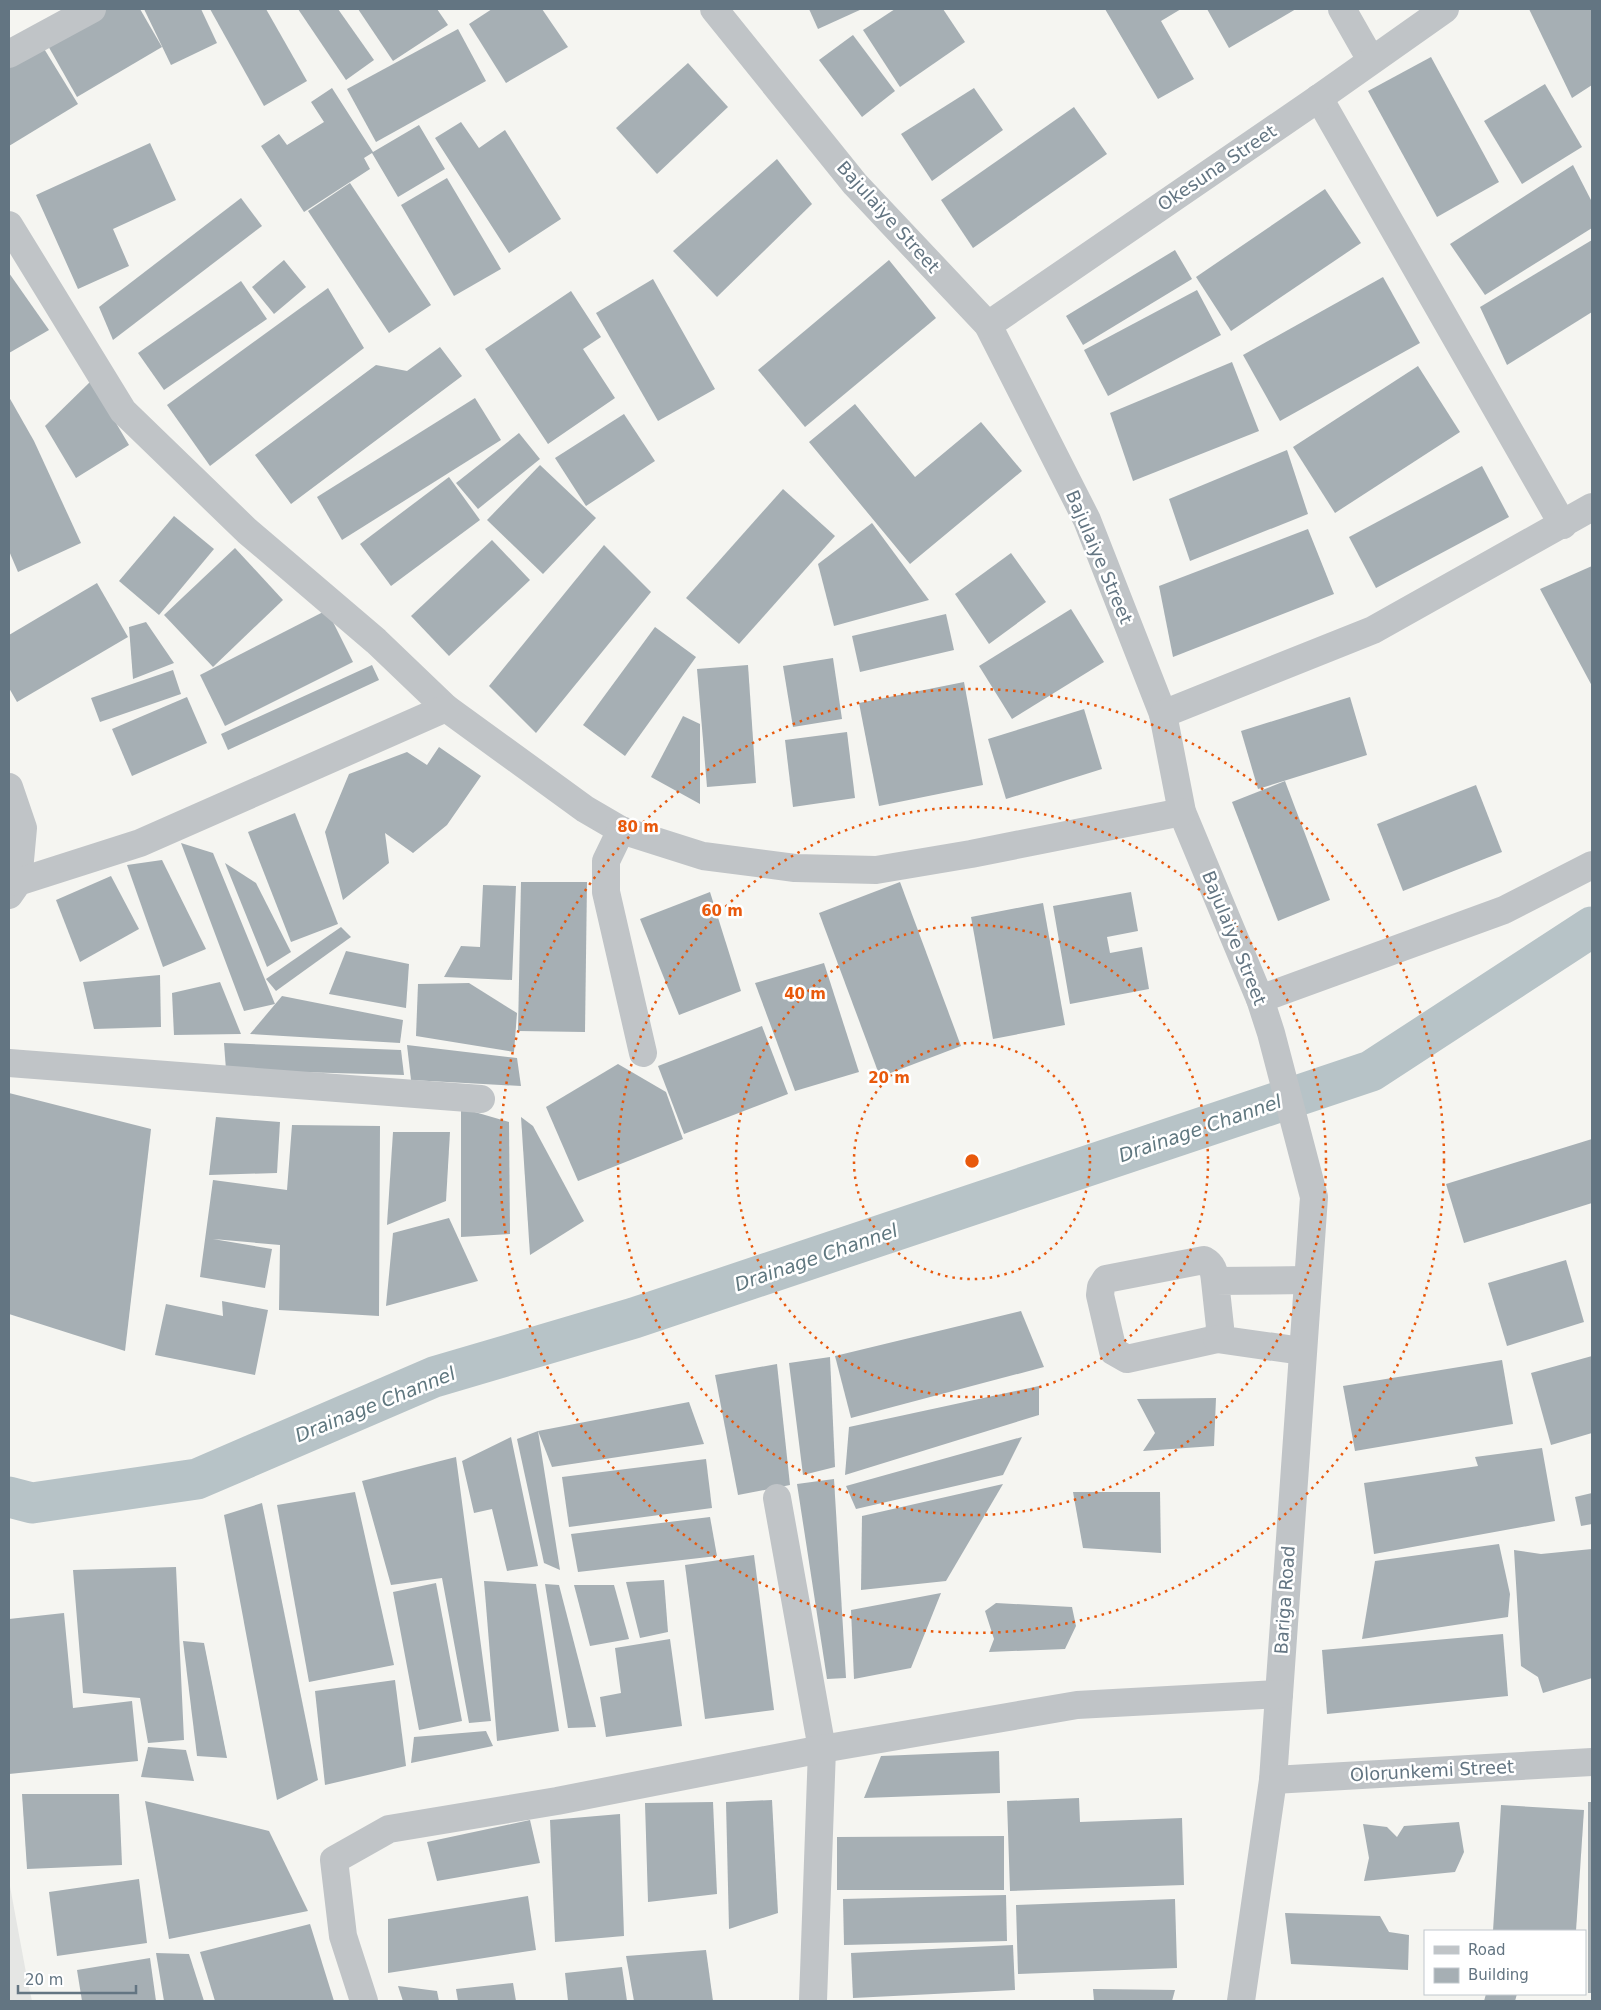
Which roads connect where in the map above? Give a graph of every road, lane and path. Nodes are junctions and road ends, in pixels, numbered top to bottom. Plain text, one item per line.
1 (92, 9) edge
2 (714, 9) edge
3 (1342, 9) edge
4 (1445, 9) edge
5 (9, 54) edge
6 (1371, 60) junction
7 (1319, 98) junction
8 (9, 225) edge
9 (988, 325) junction
10 (1592, 507) edge
11 (1563, 525) junction
12 (446, 708) junction
13 (1163, 714) junction
14 (9, 786) edge
15 (1182, 812) junction
16 (621, 830) junction
17 (1592, 865) edge
18 (13, 888) edge
19 (1260, 999) junction
20 (644, 1053) dead end
21 (9, 1061) edge
22 (481, 1099) dead end
23 (1314, 1197) joint
24 (1308, 1280) junction
25 (1215, 1281) junction
26 (1217, 1339) junction
27 (1302, 1351) junction
28 (777, 1498) dead end
29 (1278, 1694) junction
30 (822, 1749) junction
31 (1592, 1762) edge
32 (1273, 1780) junction
33 (364, 2001) edge
34 (813, 2001) edge
35 (1241, 2001) edge

1 - 5 street
2 - 9 street, Bajulaiye Street
3 - 6 street
4 - 6 street, Okesuna Street
6 - 7 street, Okesuna Street
7 - 9 street, Okesuna Street
7 - 11 street
8 - 12 street
9 - 13 street, Bajulaiye Street
10 - 11 street
11 - 13 street
12 - 16 street
12 - 18 street
13 - 15 street, Bajulaiye Street
14 - 18 street
15 - 16 street
15 - 19 street, Bajulaiye Street
16 - 20 street
17 - 19 street
19 - 23 street, Bajulaiye Street
21 - 22 street
23 - 24 street, Bariga Road
24 - 25 street
24 - 27 street, Bariga Road
25 - 26 street
25 - 26 street
26 - 27 street
27 - 29 street, Bariga Road
28 - 30 street
29 - 30 street
29 - 32 street, Bariga Road
30 - 33 street
30 - 34 street
31 - 32 street, Olorunkemi Street
32 - 35 street, Bariga Road

